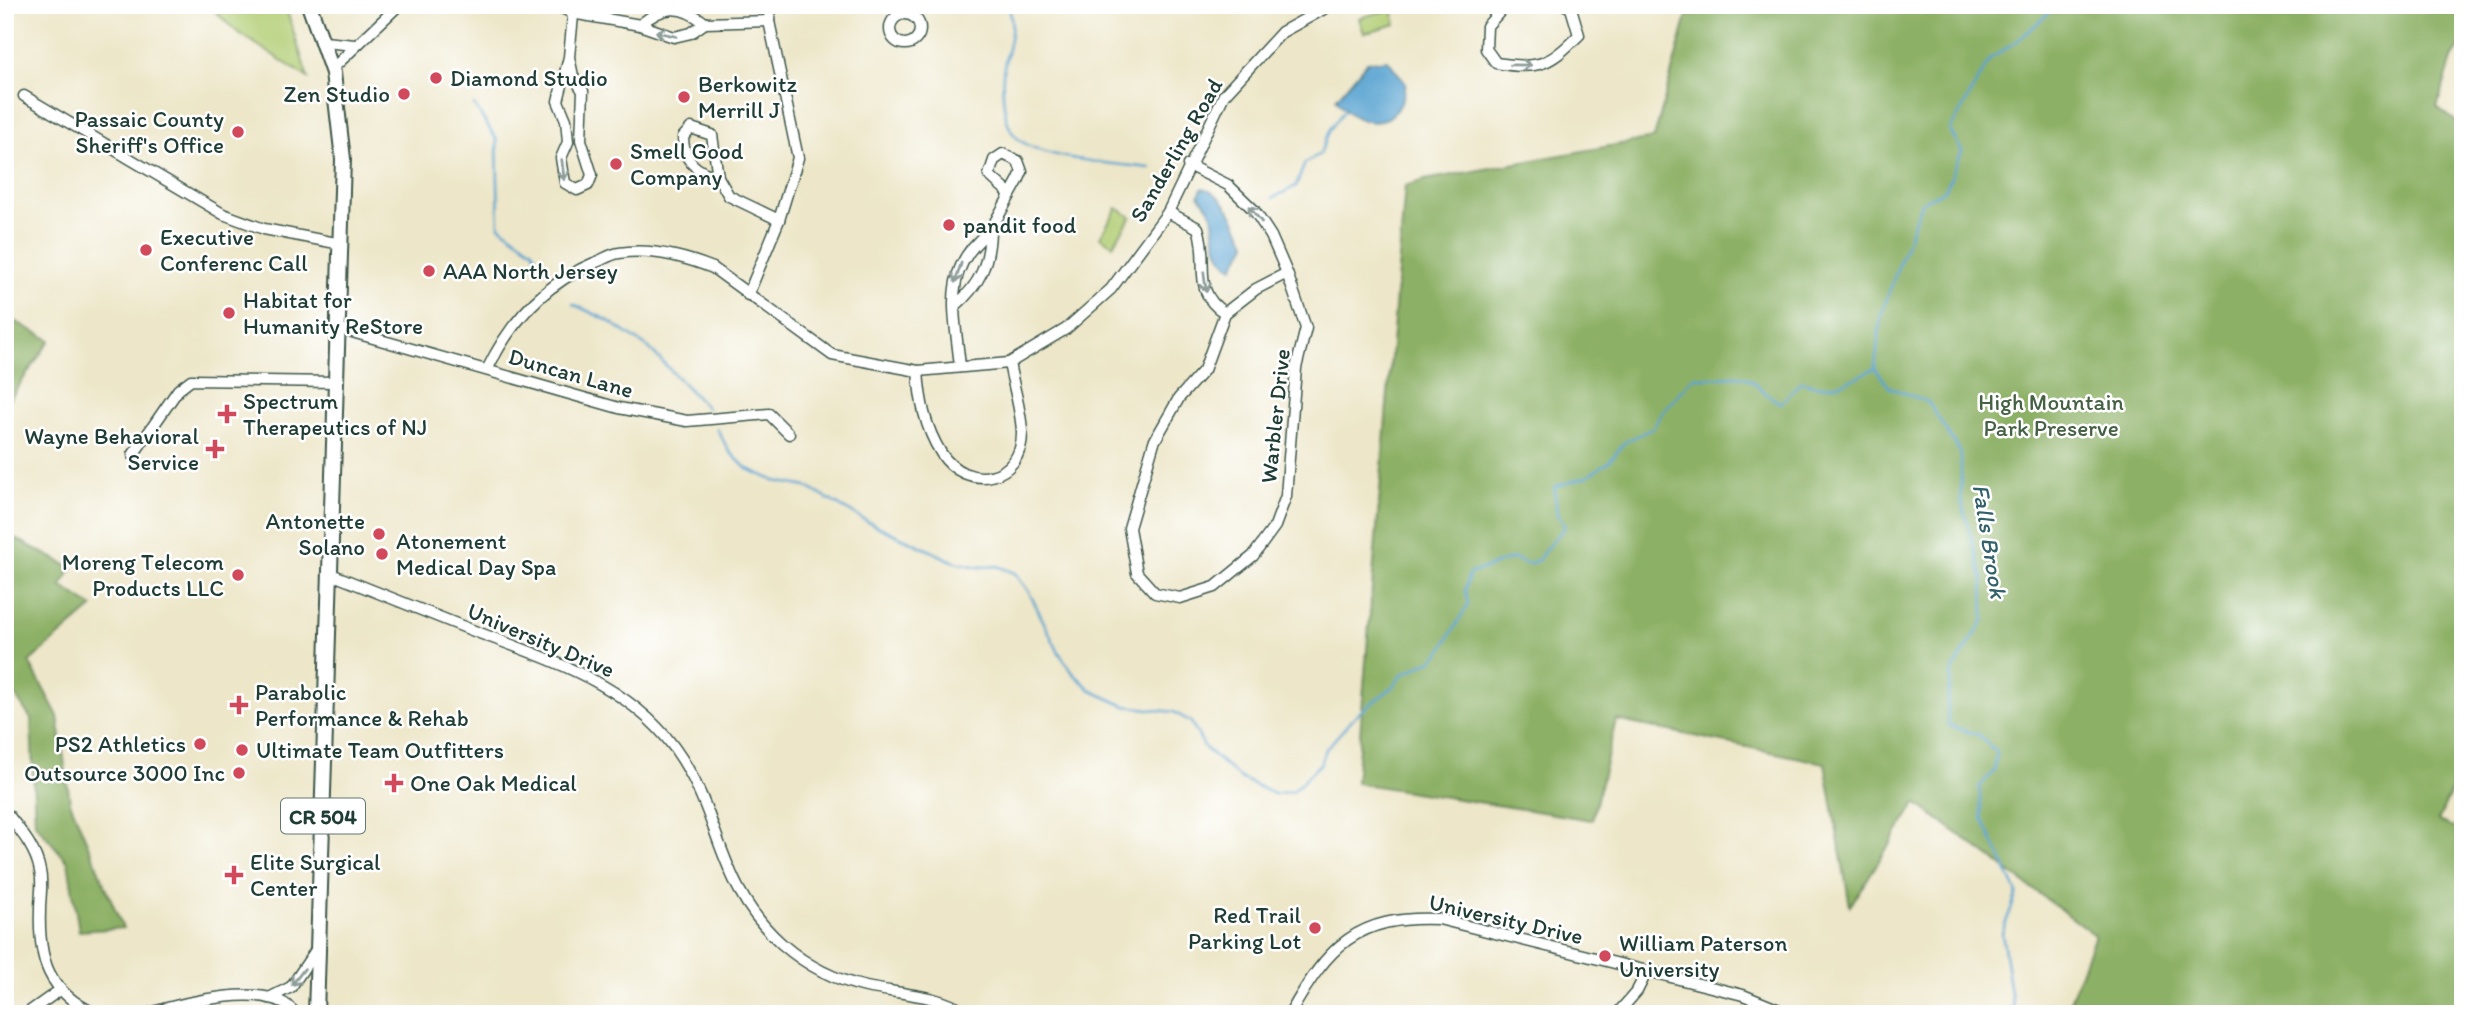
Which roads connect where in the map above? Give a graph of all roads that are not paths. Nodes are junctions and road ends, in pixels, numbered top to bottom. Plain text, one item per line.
1 (309, 5) edge
2 (399, 5) edge
3 (556, 5) edge
4 (770, 5) edge
5 (1331, 5) edge
6 (1506, 5) edge
7 (1565, 5) edge
8 (573, 9) edge
9 (769, 21) junction
10 (705, 23) junction
11 (640, 25) junction
12 (324, 42) junction
13 (355, 45) junction
14 (569, 57) junction
15 (332, 69) junction
16 (24, 96) dead end
17 (580, 130) junction
18 (567, 131) junction
19 (1188, 165) junction
20 (718, 177) junction
21 (1010, 194) dead end
22 (1168, 212) junction
23 (779, 220) junction
24 (990, 231) junction
25 (341, 244) junction
26 (1287, 273) junction
27 (748, 295) junction
28 (954, 307) junction
29 (1225, 313) junction
30 (338, 328) junction
31 (1009, 363) junction
32 (960, 367) junction
33 (487, 370) junction
34 (918, 371) junction
35 (337, 382) junction
36 (789, 434) dead end
37 (133, 455) dead end
38 (331, 574) junction
39 (5, 811) edge
40 (318, 947) junction
41 (1647, 971) junction
42 (60, 990) junction
43 (269, 998) junction
44 (26, 1014) edge
45 (96, 1014) edge
46 (147, 1014) edge
47 (295, 1014) edge
48 (316, 1014) edge
49 (968, 1014) edge
50 (1290, 1014) edge
51 (1617, 1014) edge
52 (1789, 1014) edge

1 - 12 main road, CR 504
2 - 13 street
3 - 8 street
4 - 9 street
5 - 19 street, Sanderling Road
6 -> 7 street
8 - 11 street
8 - 14 street
9 - 10 street
9 - 23 street
10 -> 11 street
10 - 11 street
12 - 13 street
12 - 15 main road, CR 504
13 - 15 street
14 - 17 street
14 - 18 street
15 - 25 main road, CR 504
16 - 25 street
17 - 18 street
18 -> 17 street
19 - 22 street, Sanderling Road
26 -> 19 street, Warbler Drive
20 - 20 street
20 - 23 street
21 - 24 street
22 -> 29 street
22 - 31 street, Sanderling Road
23 - 27 street
24 - 28 street
24 -> 28 street
25 - 30 main road, CR 504
26 - 29 street
26 - 29 street, Warbler Drive
27 - 33 street, Sanderling Road
27 - 34 street, Sanderling Road
28 - 32 street
30 - 33 street, Duncan Lane
30 - 35 main road, CR 504
31 - 32 street, Sanderling Road
31 - 34 street
32 - 34 street, Sanderling Road
33 - 36 street, Duncan Lane
35 - 37 street
35 - 38 main road, CR 504
38 - 40 main road, CR 504
38 - 49 street, University Drive
39 - 42 street
40 -> 43 street
40 - 48 main road, CR 504
41 - 50 street, University Drive
41 - 51 street
41 - 52 street, University Drive
42 - 44 street
42 - 45 street
43 - 46 street
43 - 47 street

